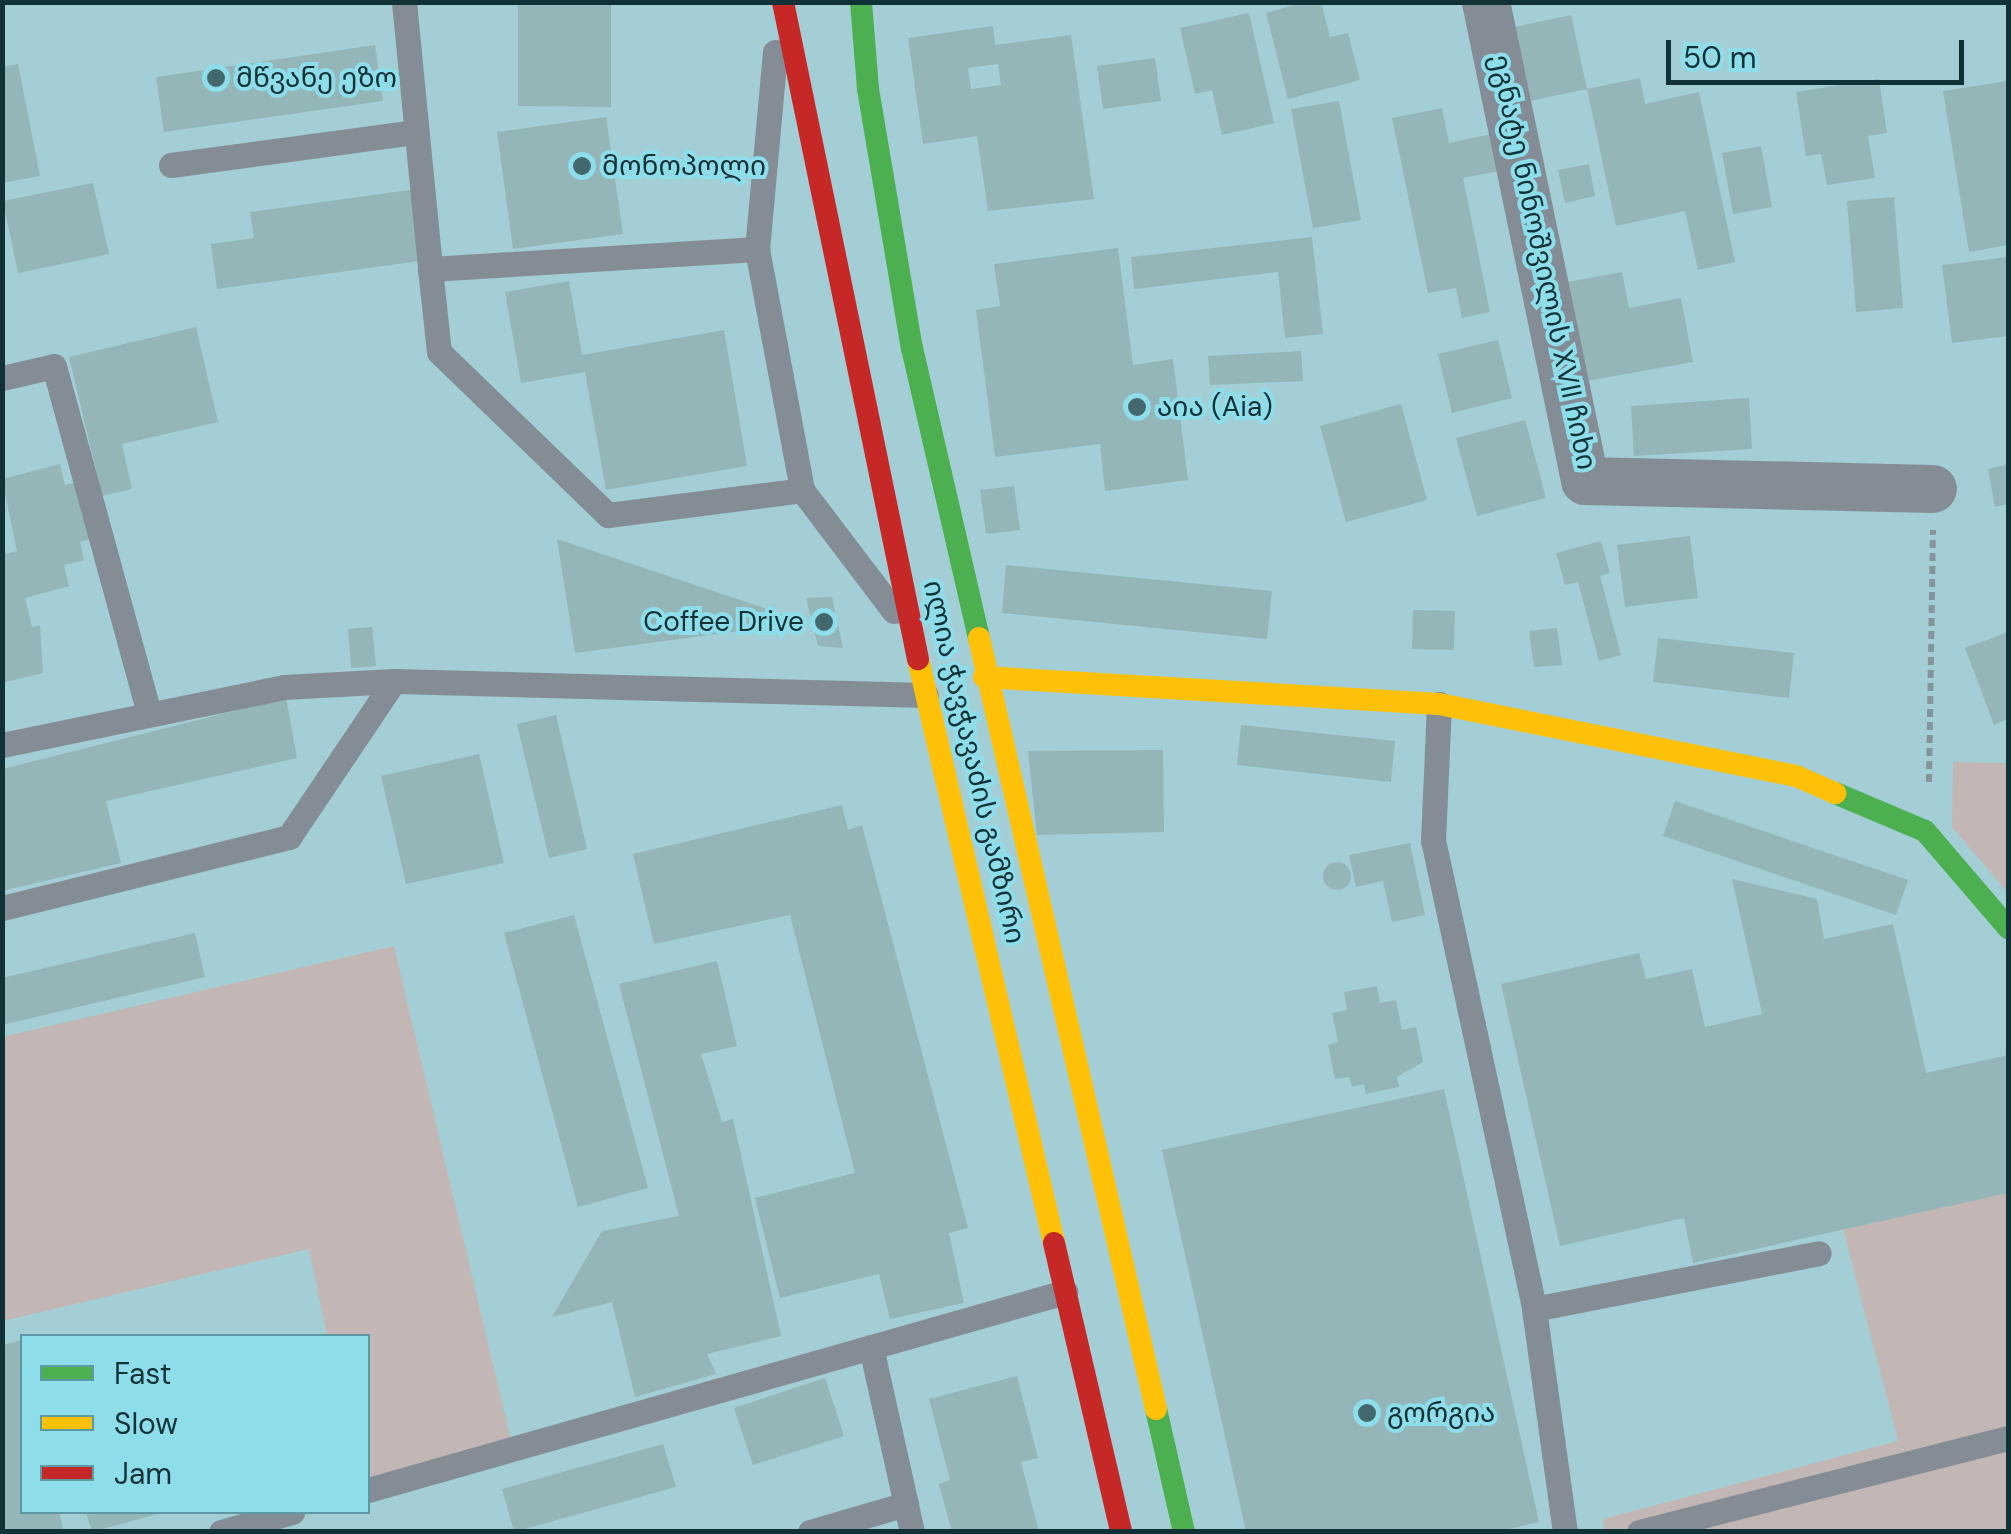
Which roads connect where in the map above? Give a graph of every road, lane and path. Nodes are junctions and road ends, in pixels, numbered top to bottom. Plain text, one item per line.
1 (404, 2) edge
2 (781, 2) edge
3 (861, 2) edge
4 (1486, 2) edge
5 (416, 132) junction
6 (171, 165) dead end
7 (757, 249) junction
8 (430, 269) junction
9 (2, 378) edge
10 (1933, 489) joint
11 (802, 490) junction
12 (914, 637) junction
13 (984, 677) junction
14 (394, 681) junction
15 (926, 695) junction
16 (1439, 704) junction
17 (149, 714) junction
18 (2, 746) edge
19 (1925, 832) junction
20 (2, 908) edge
21 (2008, 928) edge
22 (1820, 1253) dead end
23 (1066, 1292) junction
24 (1534, 1309) junction
25 (871, 1347) junction
26 (2008, 1438) edge
27 (370, 1489) edge
28 (906, 1504) junction
29 (285, 1514) edge
30 (221, 1532) edge
31 (810, 1532) edge
32 (912, 1532) edge
33 (1121, 1532) edge
34 (1184, 1532) edge
35 (1566, 1532) edge
36 (1639, 1532) edge

1 - 5 lane
2 - 7 lane
2 - 12 main road, ილია ჭავჭავაძის გამზირი
3 - 13 main road, ილია ჭავჭავაძის გამზირი
4 - 10 street, ეგნატე ნინოშვილის XVII ჩიხი
5 - 6 lane
5 - 8 lane
7 - 8 lane
7 - 11 lane
8 - 11 lane
9 - 17 lane
10 - 19 path
11 - 12 lane
12 - 15 main road, ილია ჭავჭავაძის გამზირი
13 - 16 main road
13 - 34 main road, ილია ჭავჭავაძის გამზირი
14 - 15 lane
14 - 17 lane
14 - 20 lane
15 - 23 main road, ილია ჭავჭავაძის გამზირი
16 - 19 main road
16 - 24 lane
17 - 18 lane
19 - 21 main road
22 - 24 lane
23 - 25 lane
23 - 33 main road, ილია ჭავჭავაძის გამზირი
24 - 35 lane
25 - 27 lane
25 - 28 lane
26 - 36 lane
28 - 31 lane
28 - 32 lane
29 - 30 lane

